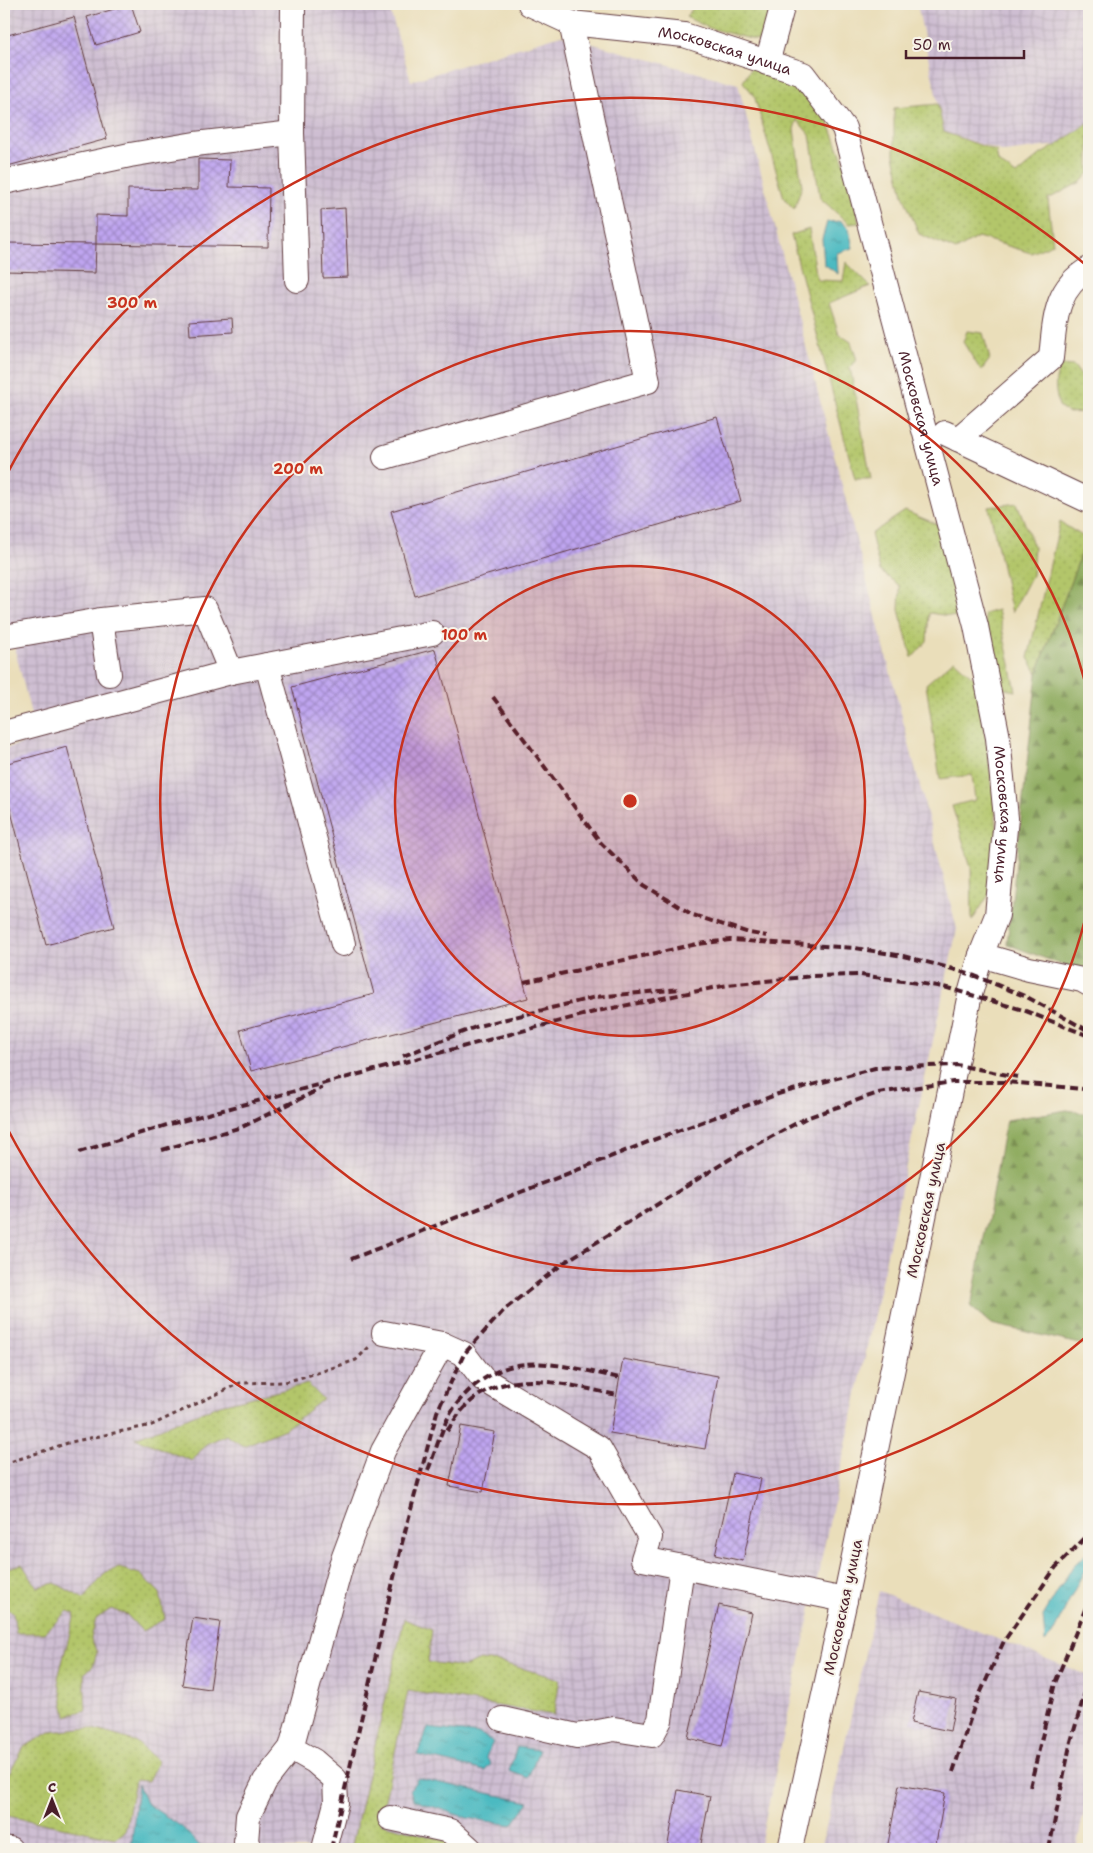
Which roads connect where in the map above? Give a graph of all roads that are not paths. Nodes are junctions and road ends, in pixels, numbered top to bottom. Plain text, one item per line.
1 (293, 4) edge
2 (530, 4) edge
3 (782, 4) edge
4 (571, 23) junction
5 (767, 63) junction
6 (292, 133) junction
7 (4, 182) edge
8 (1089, 269) edge
9 (297, 280) dead end
10 (923, 423) junction
11 (958, 439) junction
12 (385, 457) dead end
13 (1089, 501) edge
14 (101, 620) junction
15 (432, 633) dead end
16 (4, 637) edge
17 (267, 665) junction
18 (231, 672) junction
19 (108, 674) dead end
20 (4, 733) edge
21 (343, 944) dead end
22 (981, 955) junction
23 (1089, 984) edge
24 (384, 1333) road end
25 (442, 1344) junction
26 (682, 1567) junction
27 (845, 1600) junction
28 (502, 1720) dead end
29 (291, 1748) junction
30 (390, 1818) dead end
31 (4, 1848) edge
32 (10, 1849) edge
33 (250, 1849) edge
34 (324, 1849) edge
35 (470, 1849) edge
36 (790, 1849) edge

1 - 6 street
2 - 4 street, Московская улица
3 - 5 street
4 - 5 street, Московская улица
4 - 12 street
5 - 10 street, Московская улица
6 - 7 street
6 - 9 street
8 - 11 street
10 - 11 street
10 - 22 street, Московская улица
11 - 13 street
14 - 16 street
14 - 18 street
14 - 19 street
15 - 17 street
17 - 18 street
17 - 21 street
18 - 20 street
22 - 23 street
22 - 27 street, Московская улица
24 - 25 street
25 - 26 street
25 - 29 street
26 - 27 street
26 - 28 street
27 - 36 street, Московская улица
29 - 33 street
29 - 34 street
30 - 35 street
31 - 32 street

